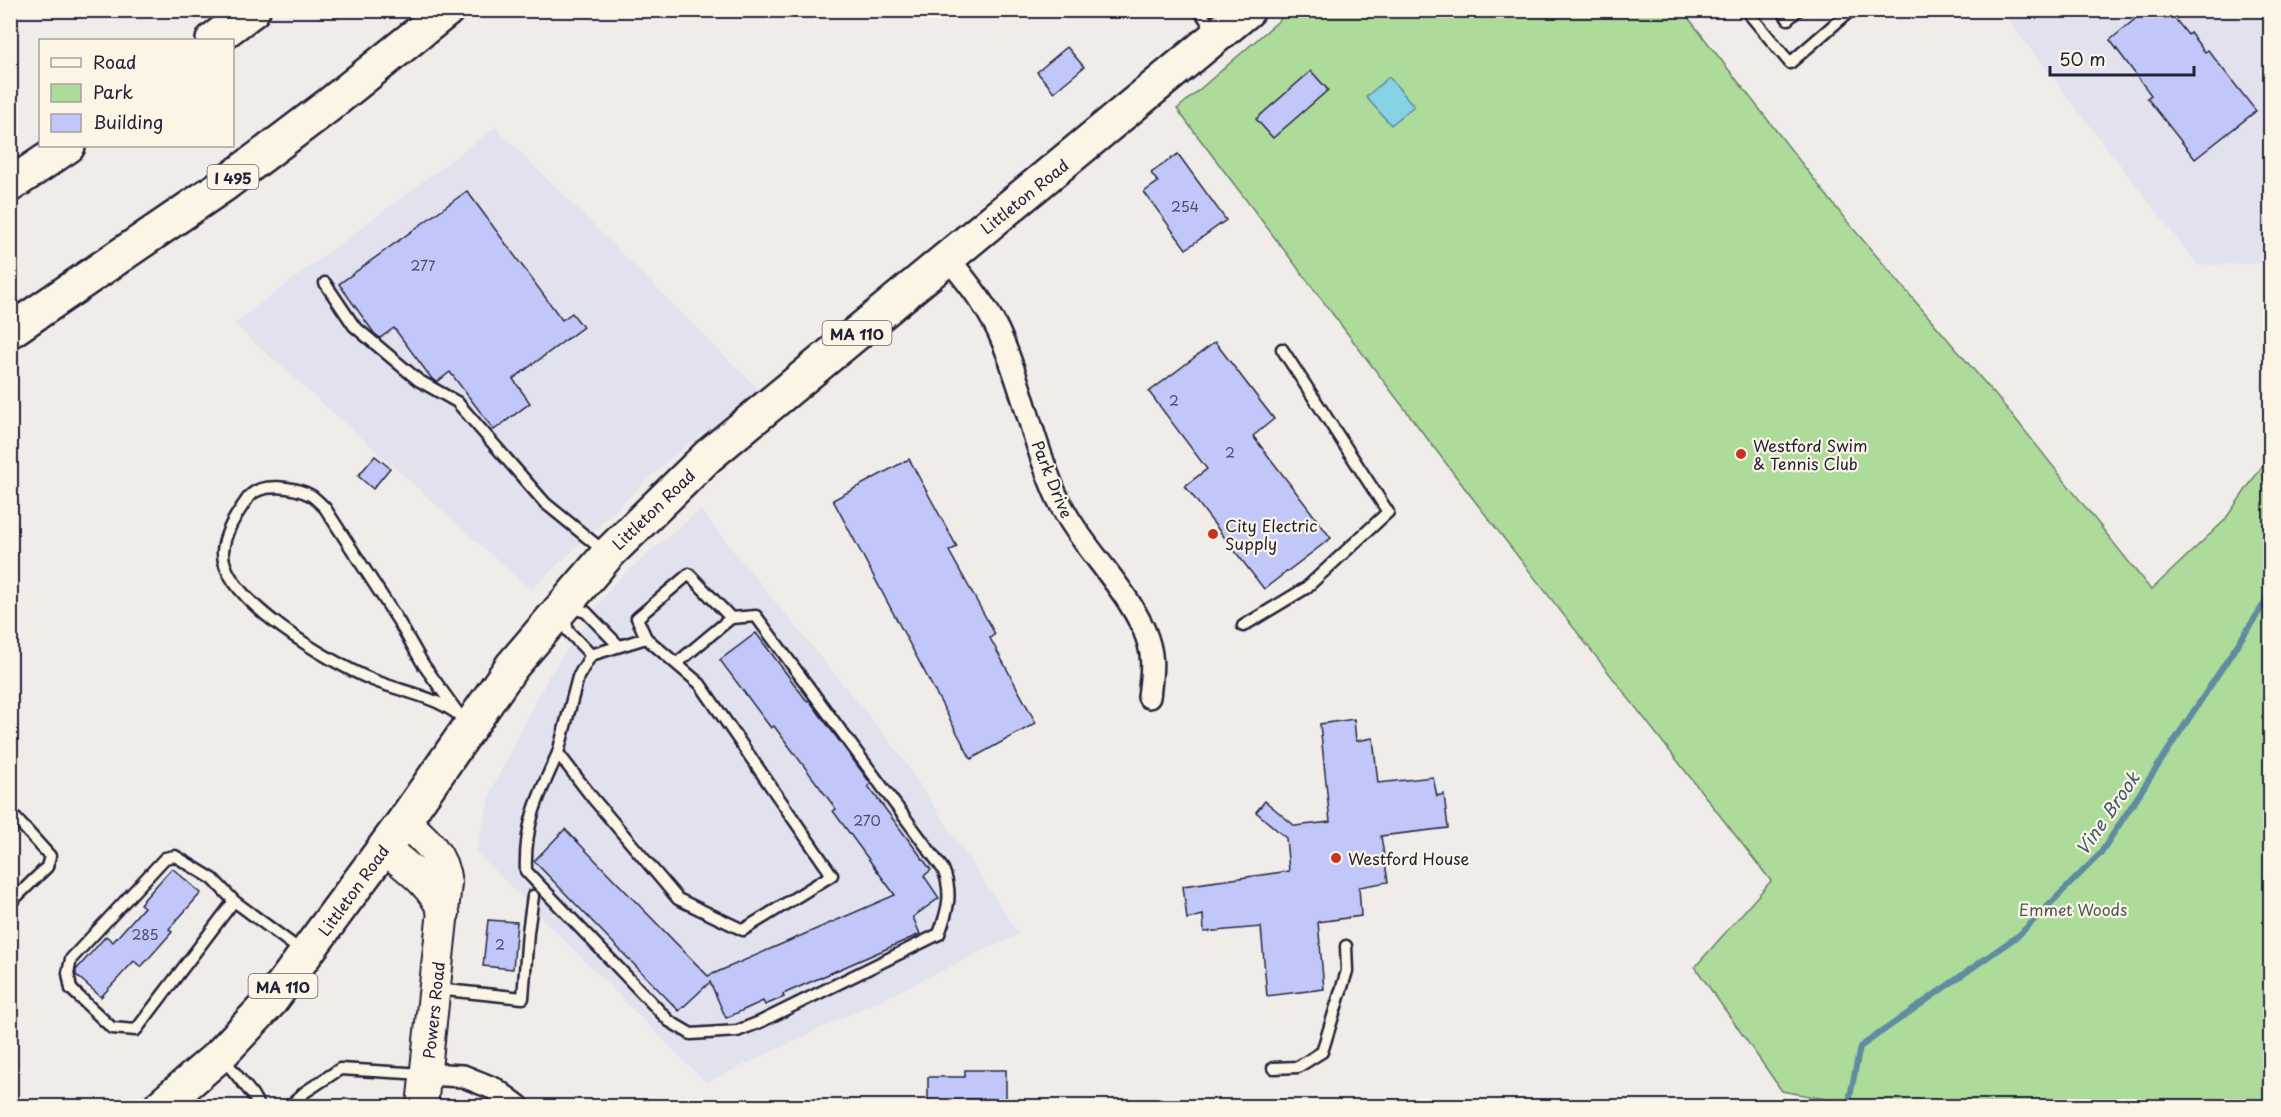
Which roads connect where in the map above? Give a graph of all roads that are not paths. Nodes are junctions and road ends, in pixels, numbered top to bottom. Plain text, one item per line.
1 (253, 10) edge
2 (447, 10) edge
3 (1199, 10) edge
4 (1248, 10) edge
5 (1746, 10) edge
6 (1782, 10) edge
7 (1798, 10) edge
8 (1851, 10) edge
9 (1217, 38) junction
10 (214, 39) edge
11 (67, 147) edge
12 (10, 185) edge
13 (948, 258) junction
14 (325, 284) dead end
15 (10, 331) edge
16 (1282, 349) dead end
17 (608, 554) junction
18 (562, 606) junction
19 (731, 618) junction
20 (1243, 626) dead end
21 (646, 638) junction
22 (619, 646) junction
23 (591, 655) junction
24 (677, 663) junction
25 (1149, 697) dead end
26 (464, 720) junction
27 (558, 753) junction
28 (10, 812) edge
29 (404, 820) junction
30 (384, 848) junction
31 (533, 896) dead end
32 (234, 902) junction
33 (10, 903) edge
34 (444, 913) junction
35 (1346, 946) dead end
36 (306, 955) junction
37 (435, 989) junction
38 (220, 1054) junction
39 (1273, 1068) dead end
40 (426, 1074) junction
41 (161, 1107) edge
42 (259, 1107) edge
43 (290, 1107) edge
44 (422, 1107) edge
45 (518, 1107) edge

1 - 10 main road
2 - 15 main road, I 495
3 - 9 lane
4 - 9 main road, Littleton Road / MA 110
5 - 8 lane
6 - 7 lane
9 - 13 main road, Littleton Road / MA 110
11 - 12 main road
13 - 17 main road, Littleton Road / MA 110
13 - 25 street, Park Drive
14 - 17 lane
16 - 20 lane
17 - 18 main road, Littleton Road / MA 110
18 - 22 lane
18 - 23 lane
18 - 26 main road, Littleton Road / MA 110
19 - 21 lane
19 - 24 lane
19 - 27 lane
21 - 22 lane
21 - 24 lane
22 - 23 lane
23 - 27 lane
24 - 27 lane
26 - 26 lane
26 - 29 main road, Littleton Road / MA 110
28 - 33 lane
29 - 30 main road, Littleton Road / MA 110
29 - 34 main road, Powers Road
30 - 34 main road
30 - 36 main road, Littleton Road / MA 110
31 - 37 lane
32 - 32 lane
32 - 36 lane
34 - 37 main road, Powers Road
35 - 39 lane
36 - 38 main road, Littleton Road / MA 110
37 - 40 main road, Powers Road
38 - 41 main road, Littleton Road / MA 110
38 - 42 lane
40 - 43 lane
40 - 44 main road, Powers Road
40 - 45 street

